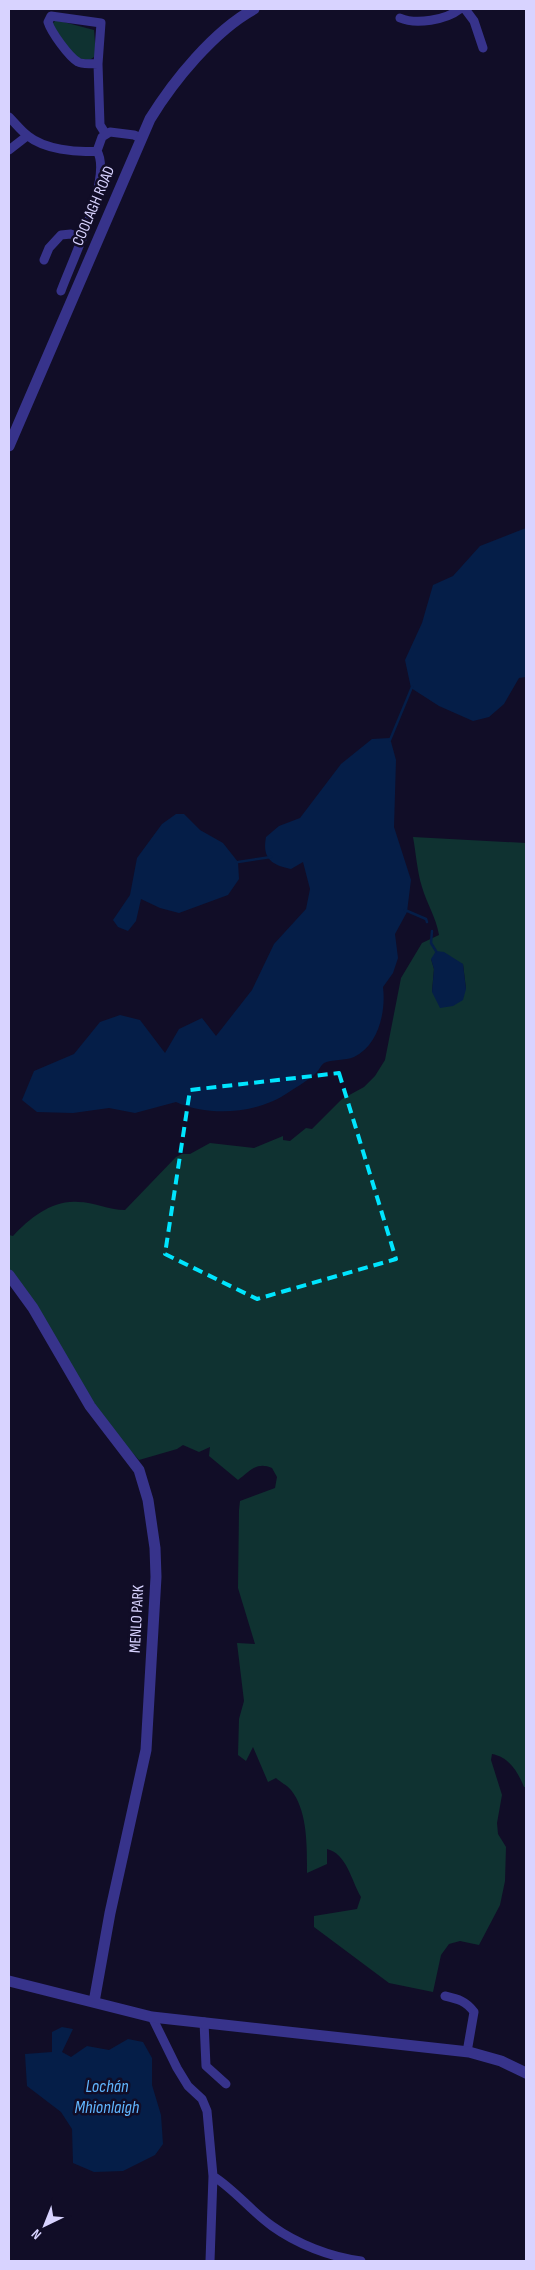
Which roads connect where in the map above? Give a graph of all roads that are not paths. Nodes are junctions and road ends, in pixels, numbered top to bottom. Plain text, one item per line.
1 (254, 9) edge
2 (460, 9) edge
3 (465, 9) edge
4 (400, 18) dead end
5 (483, 48) dead end
6 (98, 64) junction
7 (9, 117) edge
8 (105, 133) junction
9 (27, 136) junction
10 (142, 138) junction
11 (9, 150) edge
12 (96, 151) junction
13 (82, 239) junction
14 (44, 260) dead end
15 (61, 291) dead end
16 (9, 446) edge
17 (9, 1275) edge
18 (9, 1981) edge
19 (445, 1996) dead end
20 (94, 2002) junction
21 (152, 2017) junction
22 (204, 2022) junction
23 (467, 2052) junction
24 (526, 2073) edge
25 (226, 2084) dead end
26 (214, 2176) junction
27 (210, 2261) edge
28 (361, 2261) edge

1 - 10 street, COOLAGH ROAD
2 - 4 street
3 - 5 street
6 - 6 street
6 - 8 street
7 - 9 street
8 - 10 street
8 - 12 street
9 - 11 street
9 - 12 street
10 - 16 street, COOLAGH ROAD
12 - 13 street
13 - 14 street
13 - 15 street
17 - 20 street, MENLO PARK
18 - 20 street
19 - 23 street
20 - 21 street
21 - 22 street
21 - 26 street
22 - 23 street
22 - 25 street
23 - 24 street
26 - 27 street
26 - 28 street

